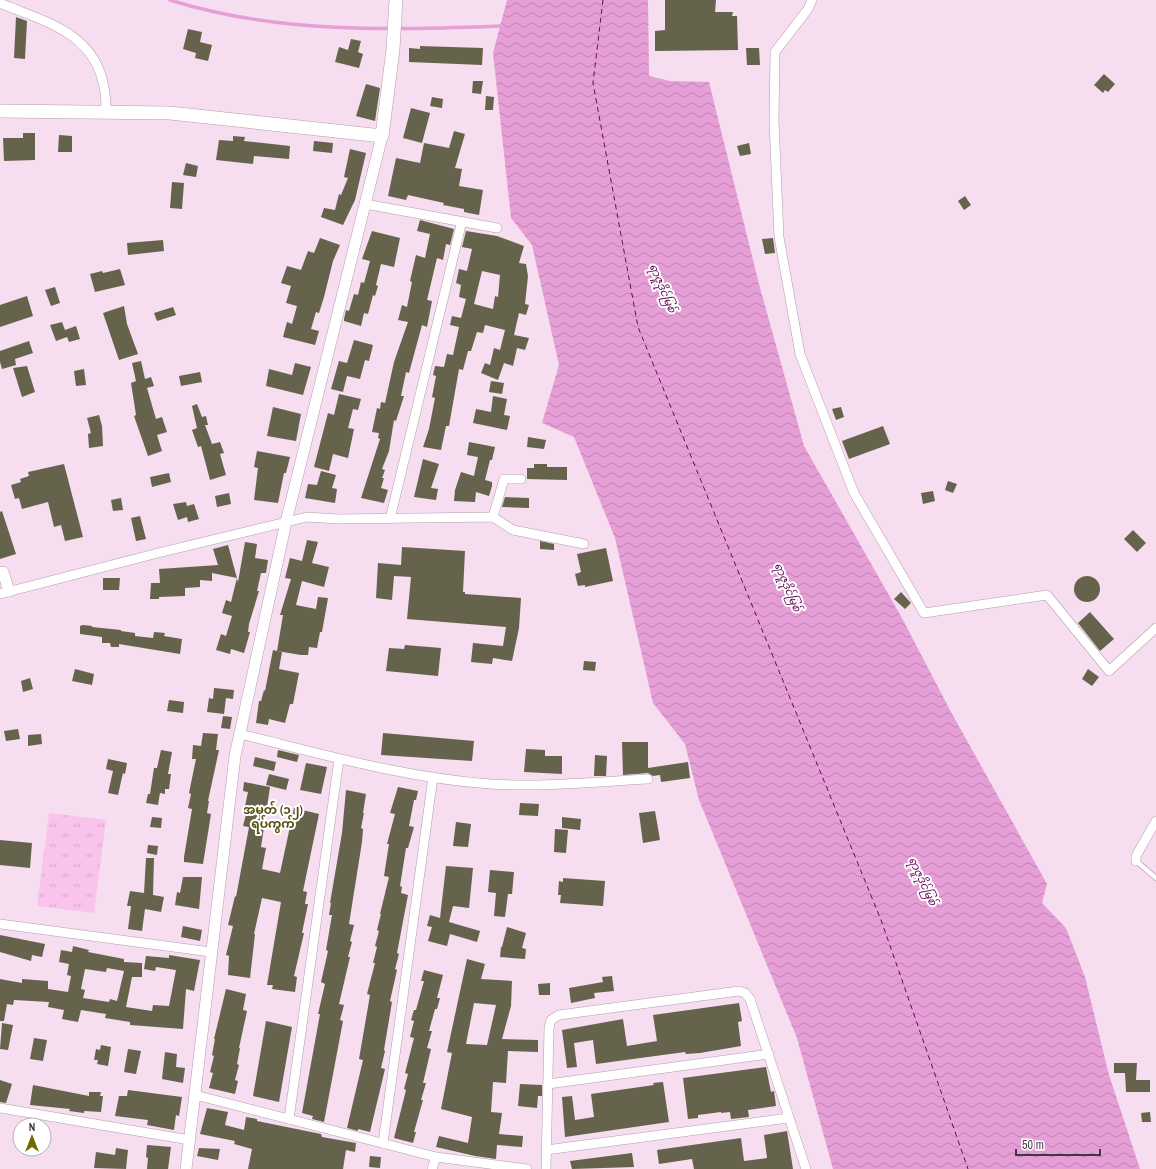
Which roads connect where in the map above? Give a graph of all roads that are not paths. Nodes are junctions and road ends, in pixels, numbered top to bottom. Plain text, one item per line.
1 (396, 0) edge
2 (812, 0) edge
3 (0, 3) edge
4 (0, 111) edge
5 (106, 112) junction
6 (382, 136) junction
7 (365, 204) junction
8 (462, 221) junction
9 (496, 228) dead end
10 (520, 479) dead end
11 (494, 517) junction
12 (390, 519) junction
13 (286, 522) junction
14 (584, 544) dead end
15 (3, 572) dead end
16 (5, 593) edge
17 (1156, 628) edge
18 (240, 734) junction
19 (339, 759) junction
20 (433, 778) junction
21 (648, 779) dead end
22 (1156, 821) edge
23 (1136, 861) joint
24 (1156, 878) edge
25 (0, 924) edge
26 (211, 952) junction
27 (769, 1054) junction
28 (548, 1084) junction
29 (195, 1095) junction
30 (0, 1108) edge
31 (788, 1118) junction
32 (289, 1119) junction
33 (190, 1140) junction
34 (383, 1143) junction
35 (546, 1150) junction
36 (436, 1157) junction
37 (186, 1169) edge
38 (432, 1169) edge
39 (527, 1169) edge
40 (546, 1169) edge
41 (806, 1169) edge

1 - 6 main road
2 - 17 street
3 - 5 street
4 - 5 main road
5 - 6 main road
6 - 7 street
7 - 8 street
7 - 13 street
8 - 9 street
8 - 12 street
10 - 11 street
11 - 12 street
11 - 14 street
12 - 13 street
13 - 16 street
13 - 18 street
15 - 16 street
18 - 19 street
18 - 26 street
19 - 20 street
19 - 32 street
20 - 21 street
20 - 34 street
22 - 23 street
23 - 24 lane
25 - 26 street
26 - 29 street
27 - 28 street
27 - 28 street
27 - 31 street
28 - 35 street
29 - 32 street
29 - 33 street
30 - 33 street
31 - 35 street
31 - 41 street
32 - 34 street
33 - 37 street
34 - 36 street
35 - 40 street
36 - 38 street
36 - 39 street

